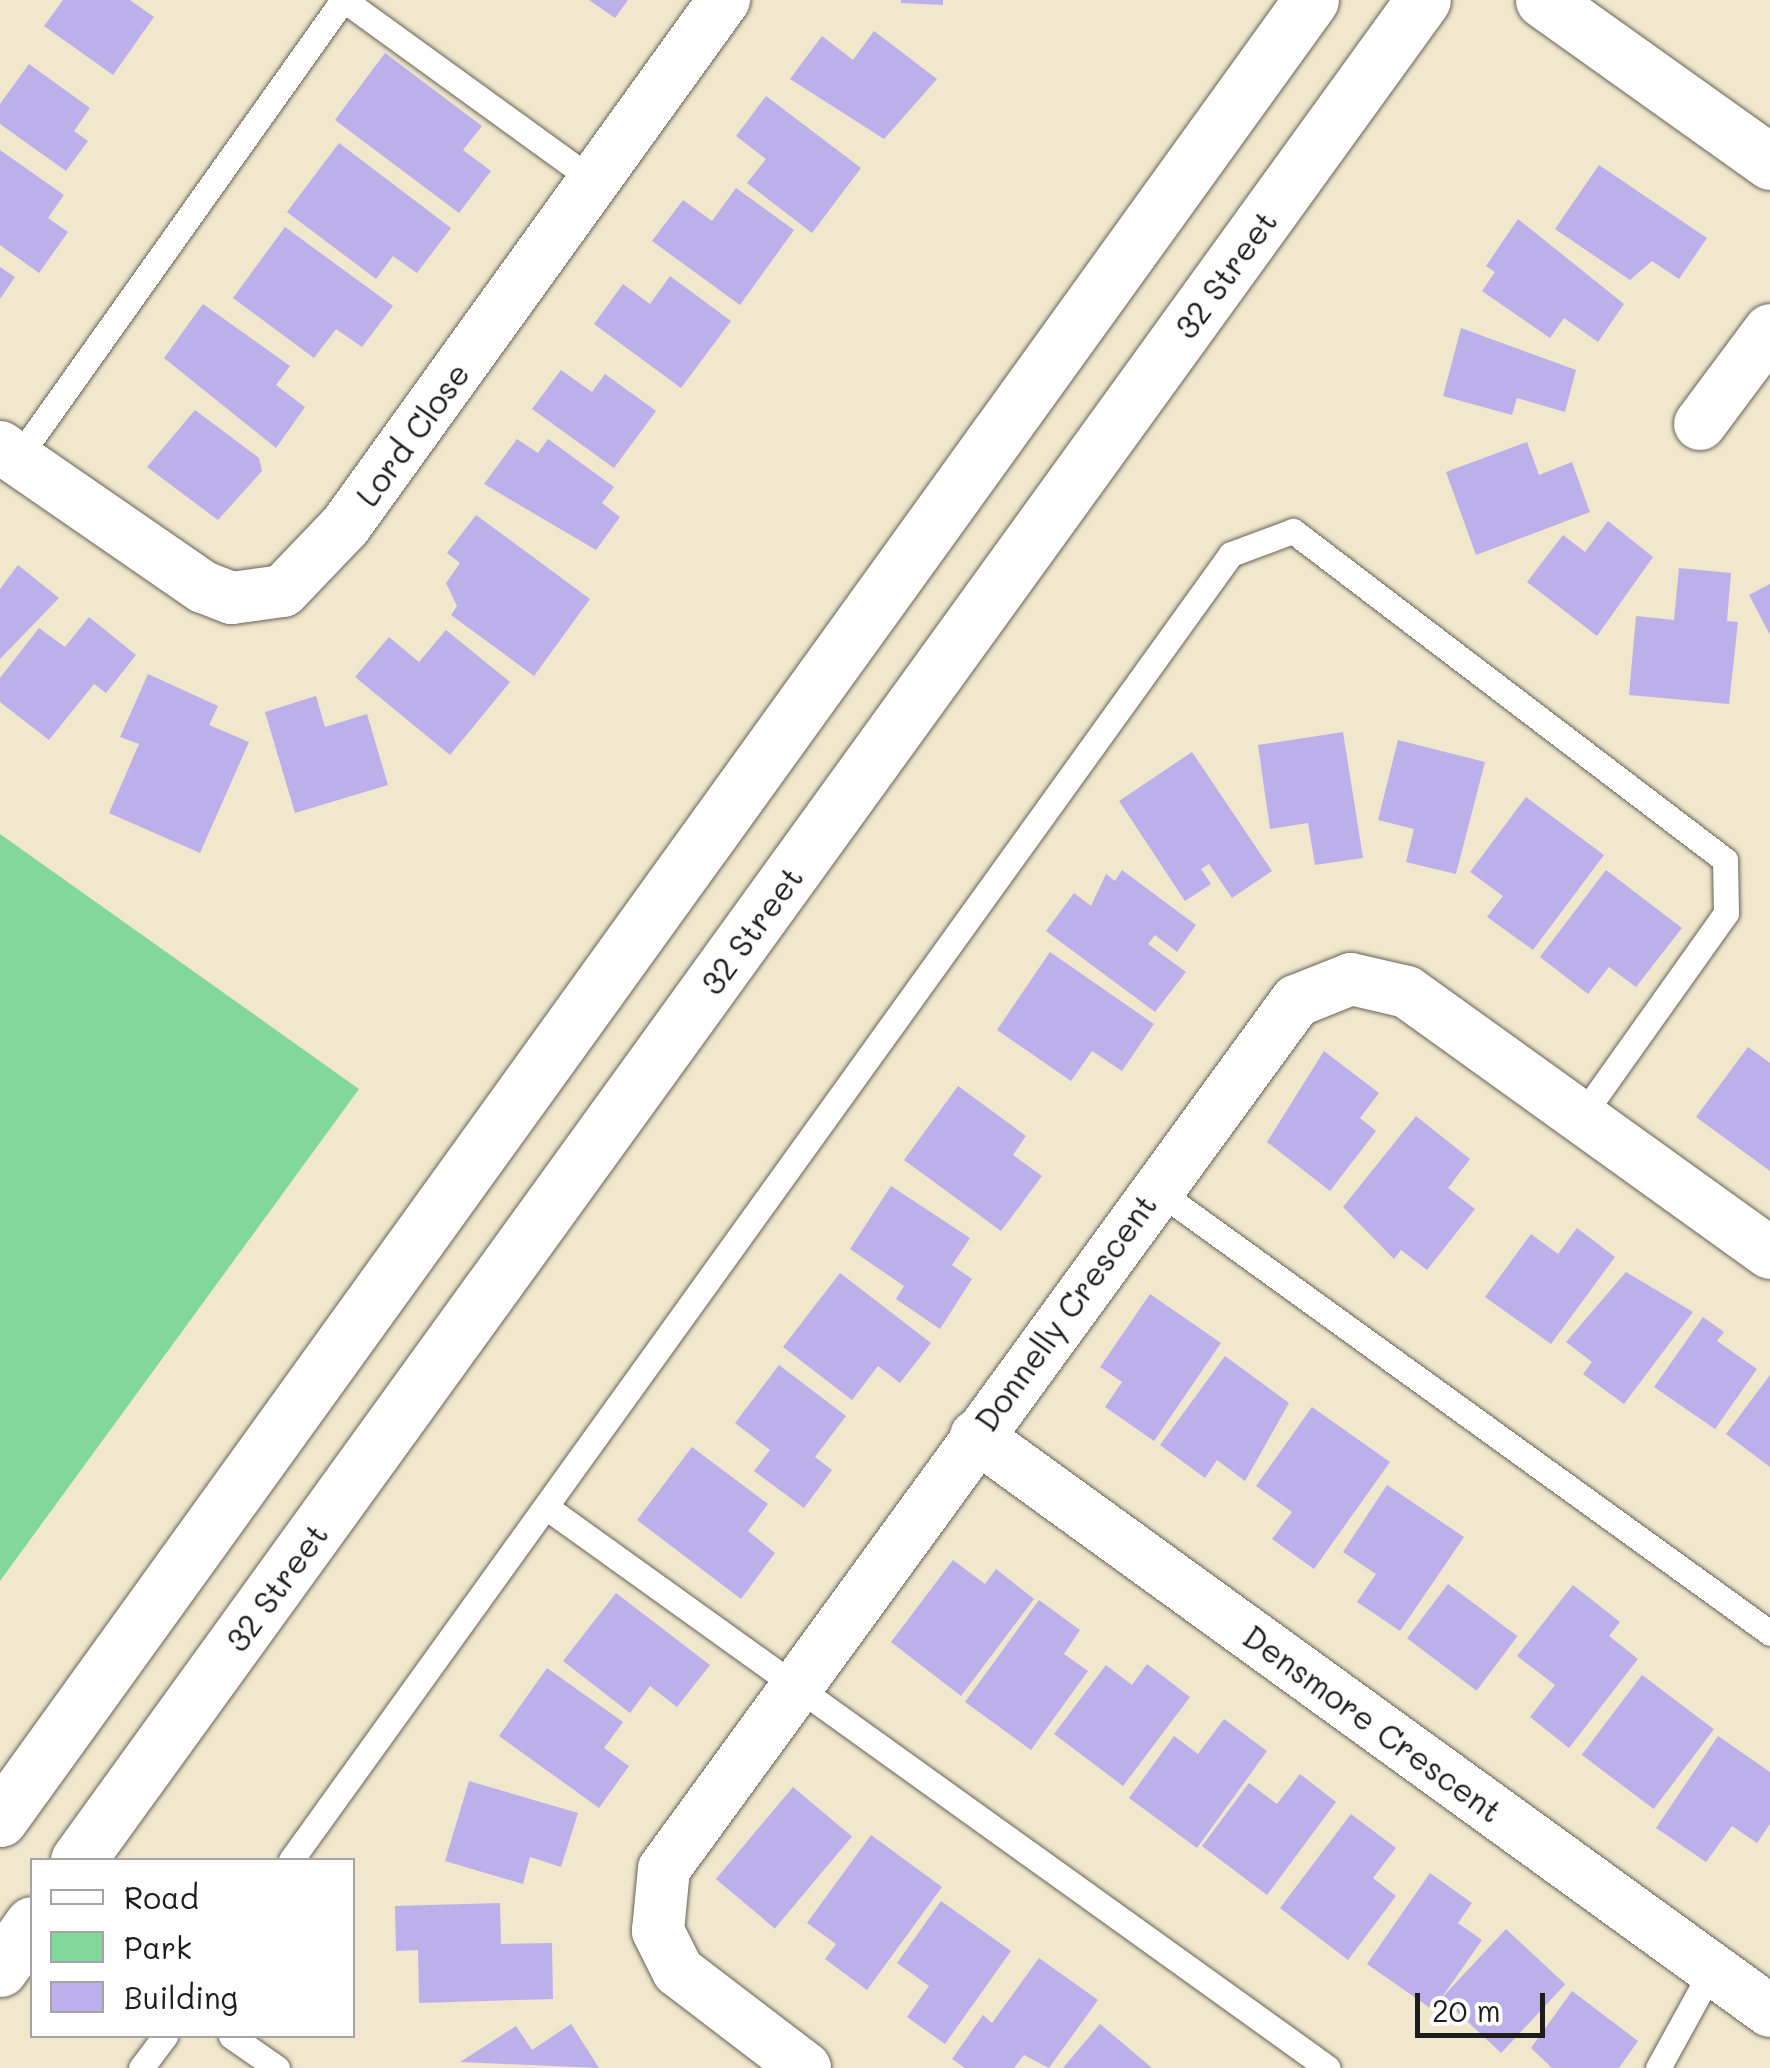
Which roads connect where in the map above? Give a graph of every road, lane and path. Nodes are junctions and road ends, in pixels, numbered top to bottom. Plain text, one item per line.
1 (344, 0) edge
2 (724, 0) edge
3 (1312, 0) edge
4 (1423, 0) edge
5 (1543, 0) edge
6 (1770, 162) edge
7 (595, 182) junction
8 (1770, 330) edge
9 (1700, 424) dead end
10 (9, 453) edge
11 (1581, 1118) junction
12 (1154, 1188) junction
13 (1770, 1253) edge
14 (976, 1436) junction
15 (546, 1507) junction
16 (1770, 1633) edge
17 (796, 1683) junction
18 (0, 1818) edge
19 (79, 1858) edge
20 (292, 1858) edge
21 (30, 1927) edge
22 (1713, 1968) junction
23 (0, 1969) edge
24 (1770, 2011) edge
25 (163, 2038) edge
26 (235, 2038) edge
27 (141, 2068) edge
28 (277, 2068) edge
29 (804, 2068) edge
30 (1328, 2068) edge
31 (1658, 2068) edge

1 - 7 lane
1 - 10 lane
2 - 7 street, Lord Close
3 - 18 street
4 - 19 street, 32 Street
5 - 6 street
7 - 10 street, Lord Close
8 - 9 street
11 - 12 street, Donnelly Crescent
11 - 13 street, Donnelly Crescent
11 - 15 lane
12 - 14 street, Donnelly Crescent
12 - 16 lane
14 - 17 street, Donnelly Crescent
14 - 22 street, Densmore Crescent
15 - 17 lane
15 - 20 lane
17 - 29 street, Donnelly Crescent
17 - 30 lane
21 - 23 street
22 - 24 street, Densmore Crescent
22 - 31 lane
25 - 27 lane
26 - 28 lane

